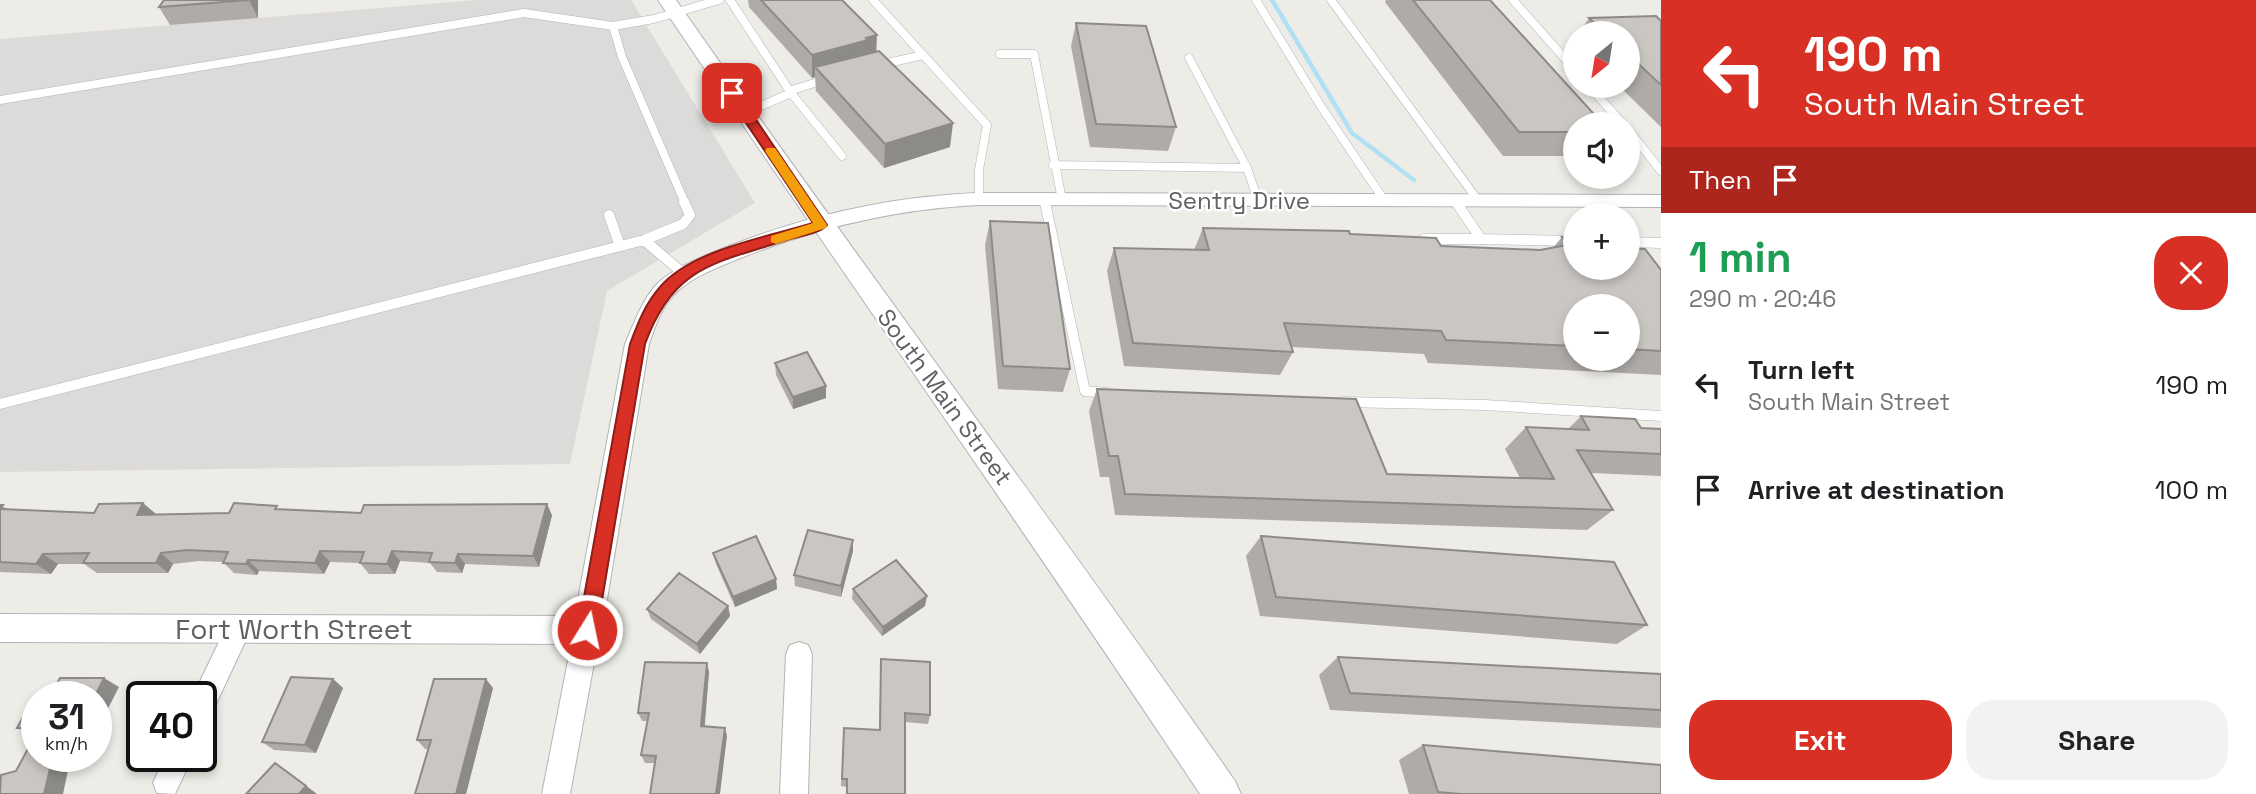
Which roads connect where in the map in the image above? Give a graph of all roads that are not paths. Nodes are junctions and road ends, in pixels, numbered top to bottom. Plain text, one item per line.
1 (719, 0) edge
2 (730, 0) edge
3 (873, 0) edge
4 (1256, 0) edge
5 (1331, 0) edge
6 (1513, 0) edge
7 (671, 6) edge
8 (613, 26) junction
9 (1000, 54) dead end
10 (923, 55) junction
11 (1563, 56) edge
12 (1189, 58) dead end
13 (869, 68) edge
14 (842, 75) edge
15 (790, 92) junction
16 (1600, 98) edge
17 (0, 100) edge
18 (1612, 112) edge
19 (746, 113) junction
20 (1640, 144) edge
21 (842, 156) dead end
22 (1054, 165) junction
23 (1247, 168) junction
24 (1661, 171) edge
25 (979, 199) junction
26 (1477, 199) junction
27 (1053, 200) junction
28 (1258, 200) junction
29 (1384, 200) junction
30 (1455, 200) junction
31 (1661, 201) edge
32 (609, 215) dead end
33 (821, 225) junction
34 (1416, 239) edge
35 (1481, 239) junction
36 (643, 240) junction
37 (1563, 241) edge
38 (1640, 242) edge
39 (1661, 243) edge
40 (620, 246) junction
41 (684, 274) junction
42 (1123, 394) edge
43 (1334, 401) edge
44 (0, 404) edge
45 (1661, 416) edge
46 (0, 628) edge
47 (238, 629) junction
48 (587, 630) junction
49 (799, 654) dead end
50 (214, 681) edge
51 (172, 772) edge
52 (167, 783) dead end
53 (556, 794) edge
54 (794, 794) edge
55 (1222, 794) edge

1 - 7 lane
2 - 15 lane
3 - 10 lane
4 - 29 lane
5 - 26 lane
6 - 11 lane
7 - 8 lane
7 - 19 main road, South Main Street
8 - 17 lane
8 - 36 lane
9 - 22 lane
10 - 13 lane
10 - 25 lane
12 - 23 lane
14 - 15 lane
15 - 19 lane
15 - 21 lane
16 - 18 lane
19 - 33 main road, South Main Street
20 - 24 lane
22 - 23 lane
22 - 27 lane
23 - 28 lane
25 - 27 street, Sentry Drive
25 - 33 street, Sentry Drive
26 - 30 street, Sentry Drive
26 - 31 street, Sentry Drive
27 - 28 street, Sentry Drive
27 - 42 lane
28 - 29 street, Sentry Drive
29 - 30 street, Sentry Drive
30 - 35 lane
32 - 40 lane
33 - 41 street, Sentry Drive
33 - 55 main road, South Main Street
34 - 35 lane
35 - 37 lane
36 - 40 lane
36 - 41 lane
38 - 39 lane
40 - 44 lane
41 - 48 street, Sentry Drive
43 - 45 lane
46 - 47 street, Fort Worth Street
47 - 48 street, Fort Worth Street
47 - 50 street
48 - 53 street
49 - 54 street
51 - 52 street

